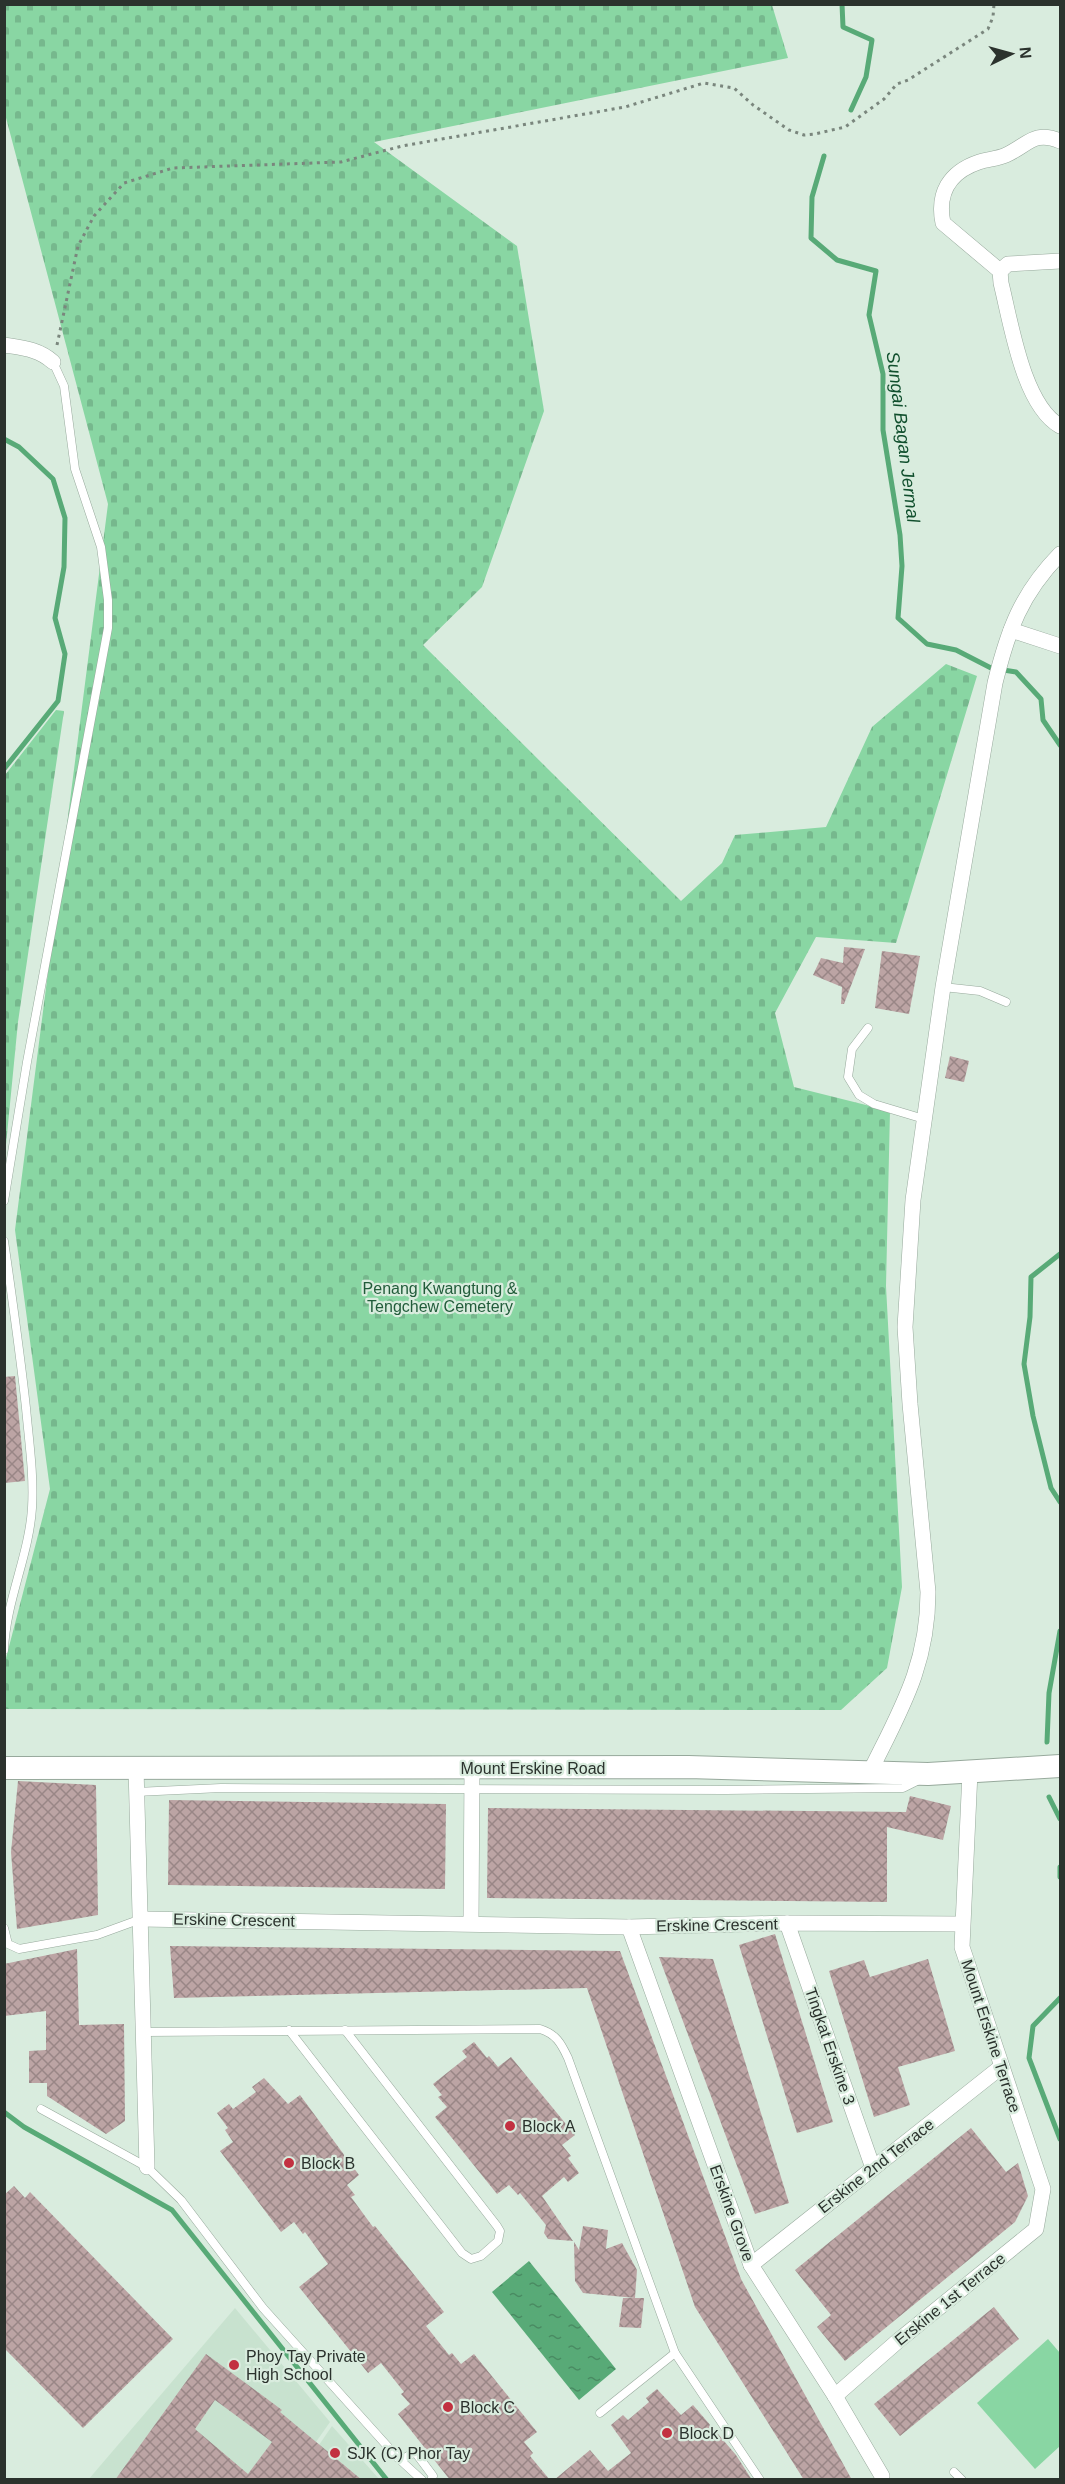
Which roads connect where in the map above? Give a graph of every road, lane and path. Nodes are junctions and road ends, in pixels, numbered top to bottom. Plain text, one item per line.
1 (994, 4) edge
2 (1060, 141) edge
3 (1060, 261) edge
4 (1000, 271) junction
5 (4, 345) edge
6 (53, 362) junction
7 (1060, 426) edge
8 (1058, 560) edge
9 (1011, 630) junction
10 (1060, 646) edge
11 (943, 987) junction
12 (1006, 1002) dead end
13 (868, 1028) dead end
14 (924, 1119) junction
15 (4, 1201) edge
16 (4, 1241) edge
17 (4, 1650) edge
18 (1060, 1766) edge
19 (4, 1768) edge
20 (136, 1768) junction
21 (870, 1772) junction
22 (970, 1772) junction
23 (928, 1774) junction
24 (472, 1779) junction
25 (136, 1792) junction
26 (141, 1919) junction
27 (471, 1923) junction
28 (787, 1923) junction
29 (963, 1924) junction
30 (629, 1927) junction
31 (4, 1928) edge
32 (289, 2030) junction
33 (345, 2030) junction
34 (144, 2032) junction
35 (1001, 2067) junction
36 (41, 2109) dead end
37 (147, 2167) junction
38 (873, 2168) junction
39 (1043, 2189) joint
40 (751, 2265) junction
41 (675, 2354) junction
42 (835, 2396) junction
43 (600, 2413) dead end
44 (401, 2460) junction
45 (954, 2472) dead end
46 (883, 2478) edge
47 (422, 2480) edge
48 (432, 2480) edge
49 (760, 2480) edge
50 (962, 2480) edge

1 - 6 path
2 - 4 street
3 - 4 street
4 - 7 street
5 - 6 street
6 - 15 lane
8 - 9 street
9 - 10 street
9 - 11 street
11 - 12 lane
11 - 14 street
13 - 14 lane
14 - 21 street
16 - 17 lane
18 - 22 main road, Mount Erskine Road
19 - 20 main road, Mount Erskine Road
20 - 24 main road, Mount Erskine Road
20 - 25 street
21 - 23 main road, Mount Erskine Road
21 - 24 main road, Mount Erskine Road
22 - 23 main road, Mount Erskine Road
22 - 29 street, Mount Erskine Terrace
23 - 24 lane
24 - 25 lane
24 - 27 street
25 - 26 street
26 - 27 street, Erskine Crescent
26 - 31 lane
26 - 34 street
27 - 30 street, Erskine Crescent
28 - 29 street, Erskine Crescent
28 - 30 street, Erskine Crescent
28 - 38 street, Tingkat Erskine 3
29 - 35 street, Mount Erskine Terrace
30 - 40 street, Erskine Grove
32 - 33 lane
32 - 33 lane
32 - 34 lane
33 - 41 lane
34 - 37 street
35 - 38 street, Erskine 2nd Terrace
35 - 39 street, Mount Erskine Terrace
36 - 37 lane
37 - 44 lane
38 - 40 street, Erskine 2nd Terrace
39 - 42 street, Erskine 1st Terrace
40 - 42 street, Erskine Grove
41 - 43 lane
41 - 49 lane
42 - 46 street, Erskine Grove
44 - 47 lane
44 - 48 lane
45 - 50 lane

